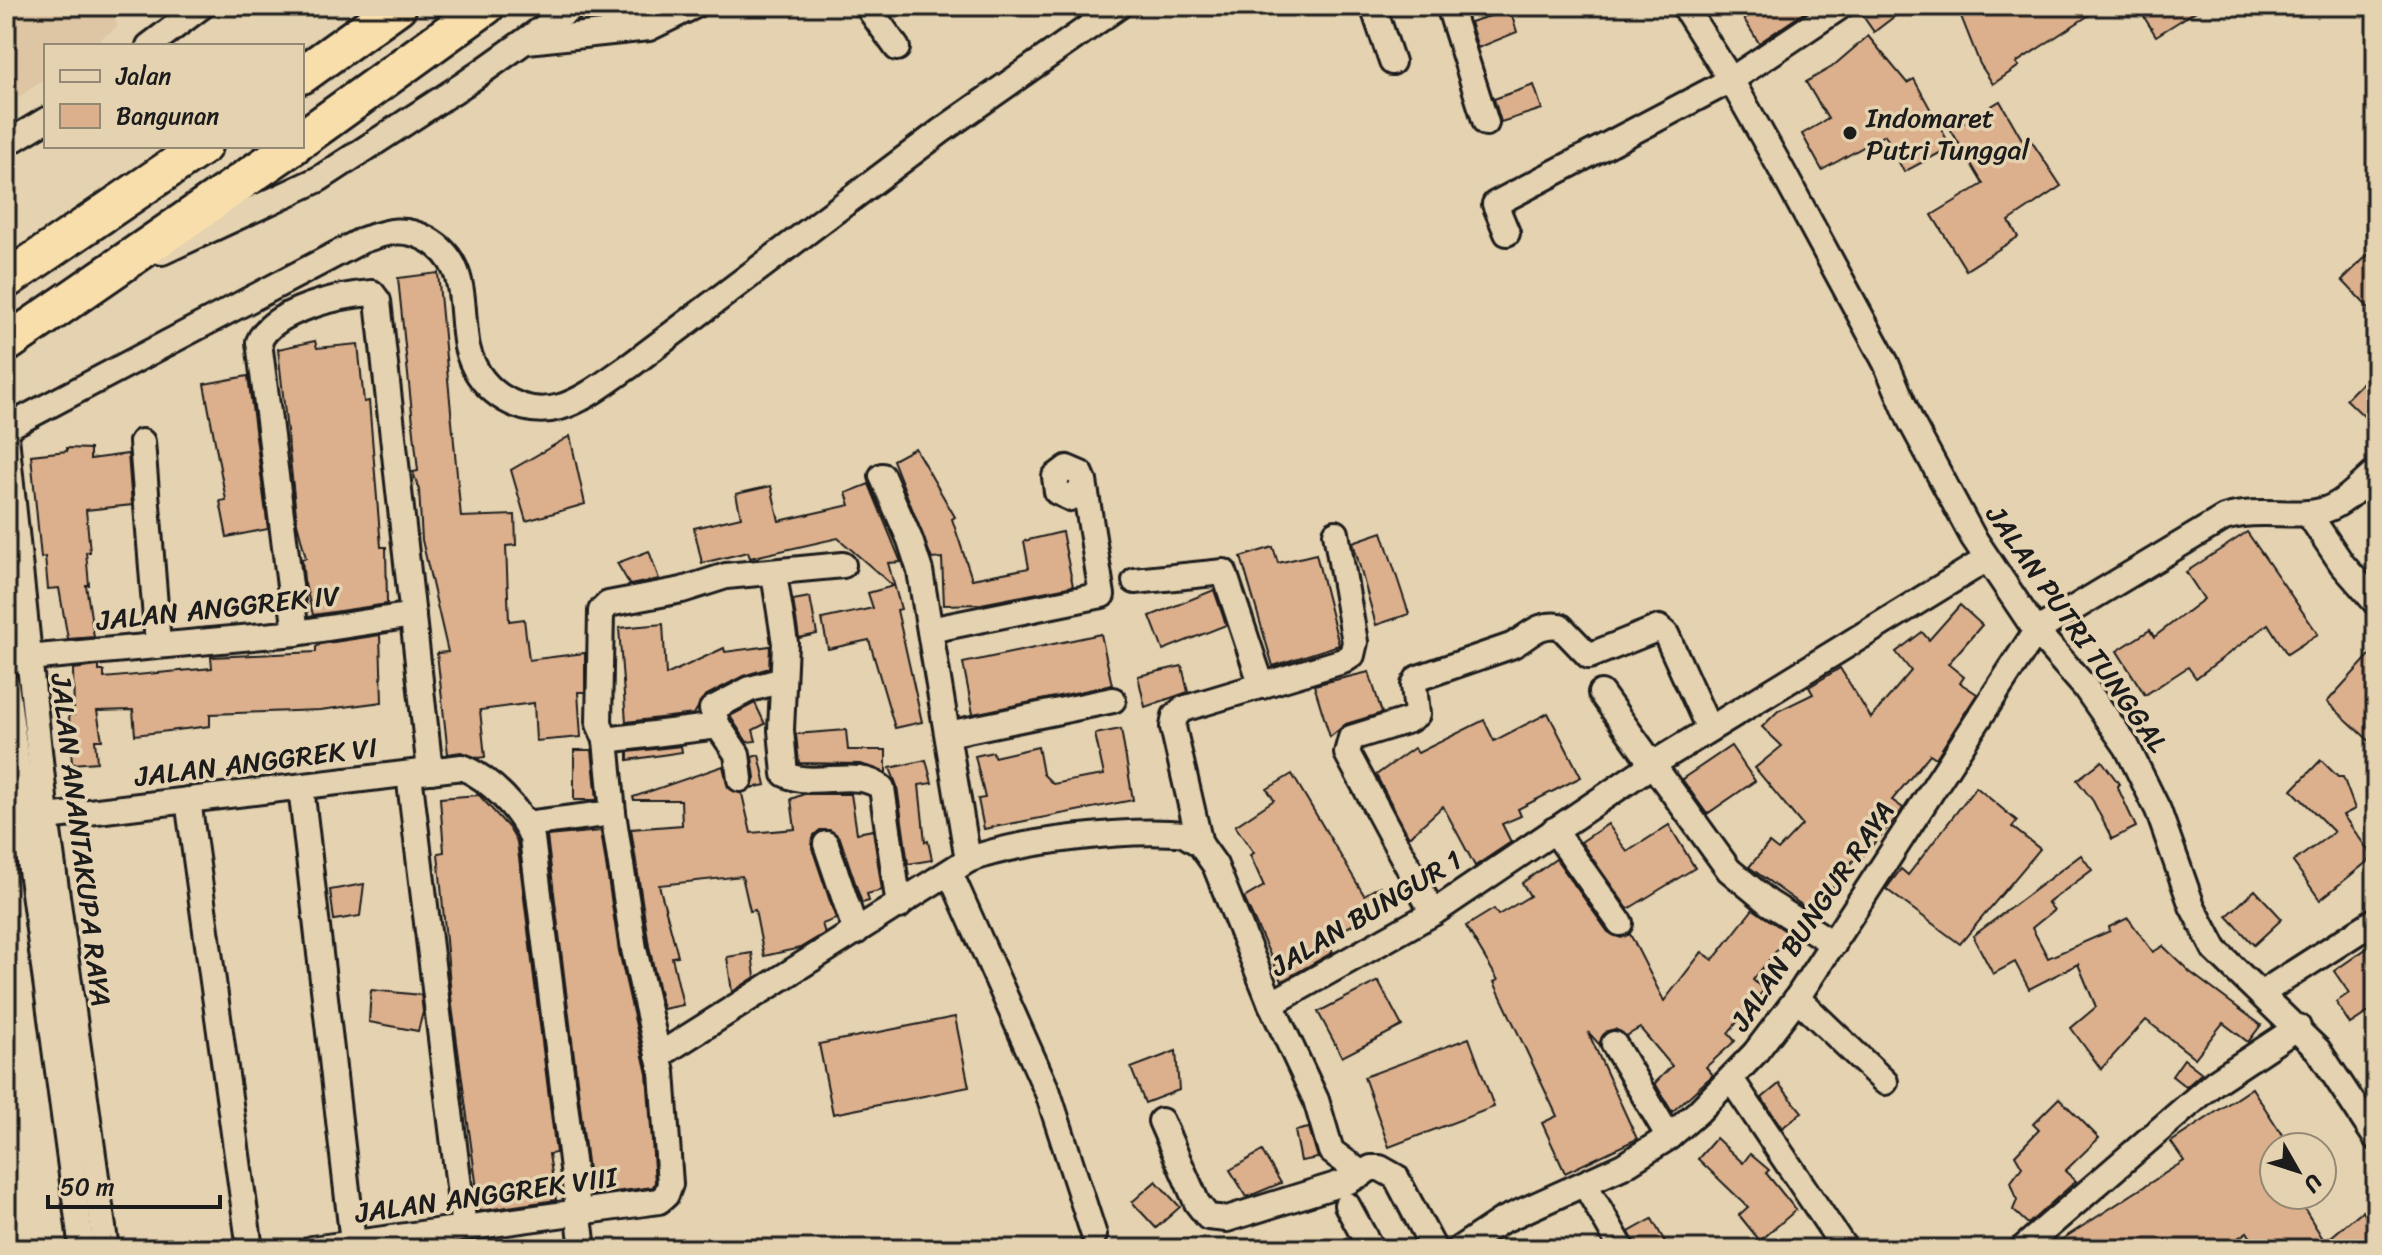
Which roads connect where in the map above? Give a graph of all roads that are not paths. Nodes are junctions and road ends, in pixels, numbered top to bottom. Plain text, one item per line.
1 (202, 6) edge
2 (398, 6) edge
3 (486, 6) edge
4 (574, 6) edge
5 (643, 6) edge
6 (694, 6) edge
7 (867, 6) edge
8 (1119, 6) edge
9 (1373, 6) edge
10 (1454, 6) edge
11 (1684, 6) edge
12 (1841, 6) edge
13 (608, 17) edge
14 (527, 41) junction
15 (152, 44) edge
16 (897, 48) dead end
17 (1392, 62) dead end
18 (304, 74) edge
19 (1731, 80) junction
20 (44, 121) edge
21 (1486, 123) dead end
22 (304, 138) edge
23 (6, 144) edge
24 (200, 148) edge
25 (290, 148) edge
26 (1507, 233) dead end
27 (107, 277) junction
28 (6, 280) edge
29 (6, 344) edge
30 (6, 428) edge
31 (6, 437) edge
32 (142, 442) dead end
33 (2376, 472) edge
34 (882, 476) dead end
35 (1082, 489) dead end
36 (2308, 513) junction
37 (1336, 533) dead end
38 (1987, 559) junction
39 (843, 565) dead end
40 (774, 574) junction
41 (1135, 581) dead end
42 (2376, 603) edge
43 (413, 615) junction
44 (930, 630) junction
45 (2036, 631) junction
46 (296, 633) junction
47 (158, 644) junction
48 (17, 659) edge
49 (783, 680) junction
50 (6, 684) edge
51 (1262, 686) junction
52 (1601, 693) dead end
53 (1113, 700) dead end
54 (718, 726) junction
55 (1709, 729) junction
56 (948, 734) junction
57 (606, 740) junction
58 (1653, 764) junction
59 (419, 772) junction
60 (740, 779) dead end
61 (301, 787) junction
62 (188, 800) junction
63 (613, 813) junction
64 (25, 820) edge
65 (526, 824) junction
66 (1550, 834) junction
67 (826, 844) dead end
68 (1200, 844) junction
69 (959, 866) junction
70 (899, 906) junction
71 (1433, 913) junction
72 (2376, 920) edge
73 (1615, 925) dead end
74 (856, 932) junction
75 (1834, 944) junction
76 (2262, 993) junction
77 (1797, 998) junction
78 (1271, 1004) junction
79 (2298, 1027) junction
80 (1614, 1044) dead end
81 (658, 1056) junction
82 (1731, 1079) junction
83 (1885, 1082) dead end
84 (1161, 1121) dead end
85 (1669, 1137) junction
86 (2376, 1138) edge
87 (1362, 1174) junction
88 (1586, 1186) junction
89 (1347, 1205) dead end
90 (578, 1212) junction
91 (464, 1228) junction
92 (1094, 1235) dead end
93 (353, 1243) junction
94 (82, 1249) edge
95 (106, 1249) edge
96 (250, 1249) edge
97 (312, 1249) edge
98 (583, 1249) edge
99 (1371, 1249) edge
100 (1434, 1249) edge
101 (1459, 1249) edge
102 (1622, 1249) edge
103 (1845, 1249) edge
104 (2022, 1249) edge

1 - 15 street
2 - 18 highway
3 - 22 highway
4 - 14 street
5 - 13 street
6 - 13 street
7 - 16 street
8 - 30 street
9 - 17 street
10 - 21 street
11 - 19 street, JALAN PUTRI TUNGGAL
12 - 19 street
13 - 14 street
14 - 27 street
19 - 26 street
19 - 38 street, JALAN PUTRI TUNGGAL
20 - 23 street
24 - 28 highway
25 - 27 highway
27 - 29 highway
31 - 48 street, JALAN ANANTAKUPA RAYA
32 - 47 street
33 - 36 street
34 - 44 street
35 - 44 street
36 - 42 street
36 - 45 street
37 - 51 street
38 - 45 street, JALAN PUTRI TUNGGAL
38 - 55 street, JALAN BUNGUR 1
39 - 40 street
40 - 49 street
40 - 57 street
41 - 51 street
43 - 46 street, JALAN ANGGREK IV
43 - 46 street
43 - 59 street
44 - 56 street
45 - 75 street, JALAN BUNGUR RAYA
45 - 76 street, JALAN PUTRI TUNGGAL
46 - 47 street, JALAN ANGGREK IV
47 - 48 street, JALAN ANGGREK IV
48 - 64 street, JALAN ANANTAKUPA RAYA
49 - 54 street
49 - 70 street
50 - 64 street, JALAN ANANTAKUPA RAYA
51 - 68 street, JALAN BUNGUR 1
52 - 58 street
53 - 56 street
54 - 57 street
54 - 60 street
55 - 58 street, JALAN BUNGUR 1
55 - 71 street
56 - 69 street
57 - 63 street
58 - 66 street, JALAN BUNGUR 1
58 - 75 street
59 - 61 street, JALAN ANGGREK VI
59 - 65 street, JALAN ANGGREK VI
59 - 91 street
61 - 62 street, JALAN ANGGREK VI
61 - 93 street
62 - 64 street, JALAN ANGGREK VI
62 - 96 street
63 - 65 street
63 - 81 street
64 - 94 street, JALAN ANANTAKUPA RAYA
64 - 95 street, JALAN ANANTAKUPA RAYA
65 - 90 street
66 - 71 street, JALAN BUNGUR 1
66 - 73 street
67 - 74 street
68 - 69 street
68 - 78 street, JALAN BUNGUR 1
69 - 70 street
69 - 92 street
70 - 74 street
71 - 78 street, JALAN BUNGUR 1
72 - 76 street
74 - 81 street
75 - 77 street, JALAN BUNGUR RAYA
76 - 79 street, JALAN PUTRI TUNGGAL
77 - 82 street, JALAN BUNGUR RAYA
77 - 83 street
78 - 87 street
79 - 86 street, JALAN PUTRI TUNGGAL
79 - 104 street
80 - 85 street
81 - 90 street, JALAN ANGGREK VIII
82 - 85 street, JALAN BUNGUR RAYA
82 - 103 street
84 - 87 street
85 - 88 street, JALAN BUNGUR RAYA
87 - 100 street
88 - 101 street, JALAN BUNGUR RAYA
88 - 102 street
89 - 99 street
90 - 91 street, JALAN ANGGREK VIII
90 - 98 street
91 - 93 street, JALAN ANGGREK VIII
93 - 97 street, JALAN ANGGREK VIII

